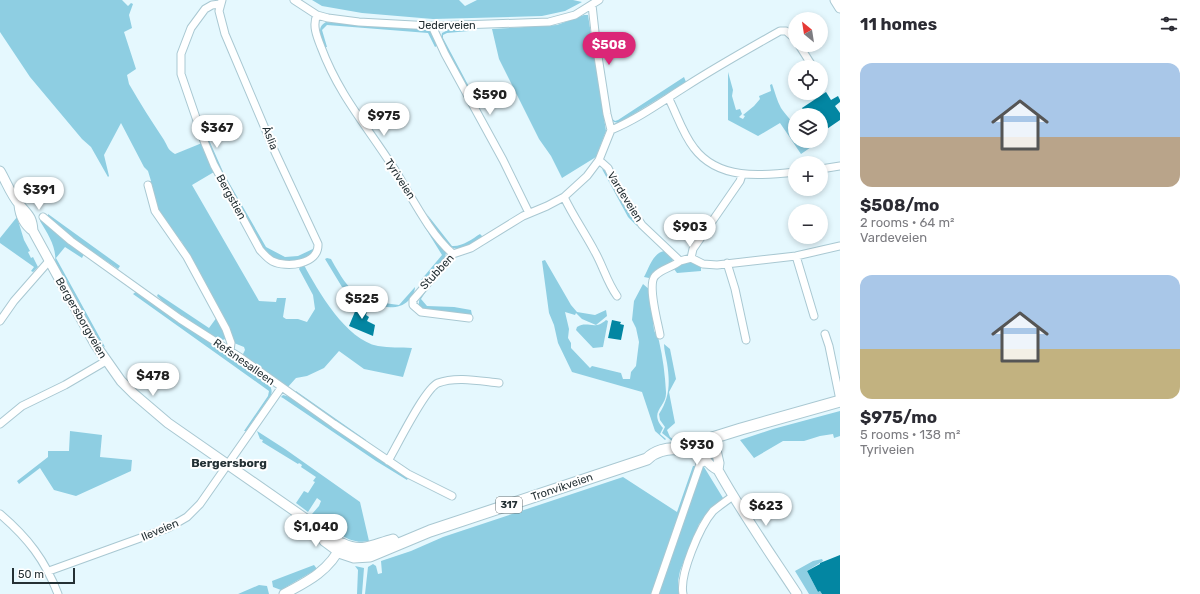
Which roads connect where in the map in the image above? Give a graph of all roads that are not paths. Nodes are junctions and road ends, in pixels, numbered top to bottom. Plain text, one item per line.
1 (294, 0) edge
2 (599, 0) edge
3 (835, 0) edge
4 (221, 2) edge
5 (592, 5) junction
6 (840, 8) edge
7 (317, 15) junction
8 (432, 26) junction
9 (788, 33) edge
10 (669, 99) junction
11 (611, 130) junction
12 (599, 160) junction
13 (840, 166) edge
14 (828, 168) edge
15 (0, 171) edge
16 (788, 173) edge
17 (742, 175) junction
18 (148, 185) dead end
19 (564, 197) junction
20 (529, 213) junction
21 (43, 217) dead end
22 (840, 246) edge
23 (317, 252) joint
24 (453, 254) junction
25 (796, 256) junction
26 (691, 258) junction
27 (49, 261) junction
28 (680, 261) junction
29 (727, 263) junction
30 (617, 296) dead end
31 (1, 316) edge
32 (814, 316) dead end
33 (469, 318) dead end
34 (825, 334) dead end
35 (660, 335) dead end
36 (746, 340) dead end
37 (230, 351) junction
38 (106, 361) junction
39 (499, 383) dead end
40 (281, 388) junction
41 (840, 400) edge
42 (0, 424) edge
43 (713, 438) junction
44 (698, 443) junction
45 (388, 461) junction
46 (706, 461) junction
47 (229, 464) junction
48 (718, 470) junction
49 (452, 496) dead end
50 (733, 496) junction
51 (0, 514) edge
52 (341, 548) junction
53 (49, 571) junction
54 (58, 594) edge
55 (284, 594) edge
56 (655, 594) edge
57 (683, 594) edge
58 (797, 594) edge

1 - 7 street, Jederveien
2 - 5 street, Jederveien
3 - 6 street
4 - 23 street, Åslia
4 - 23 street, Bergstien
5 - 8 street, Jederveien
5 - 11 street
7 - 8 street, Jederveien
7 - 24 street, Tyriveien
8 - 20 street
9 - 10 street
10 - 11 street
10 - 17 street
11 - 12 street
12 - 19 street, Stubben
12 - 28 street, Vardeveien
13 - 14 street
15 - 27 street, Bergersborgveien
16 - 17 street
17 - 26 street
18 - 37 street
19 - 20 street, Stubben
19 - 30 street
20 - 24 street, Stubben
21 - 37 street, Refsnesalleen
22 - 25 street
24 - 33 street, Stubben
25 - 29 street
25 - 32 street
26 - 28 street
26 - 29 street
27 - 31 street
27 - 38 street, Bergersborgveien
28 - 35 street
29 - 36 street
34 - 41 street
37 - 40 street, Refsnesalleen
38 - 42 street
38 - 47 street, Bergersborgveien
39 - 45 street
40 - 45 street, Refsnesalleen
40 - 47 street, Ileveien
41 - 43 main road, Tronvikveien / 317
43 - 44 main road, Tronvikveien / 317
43 - 48 street
44 - 46 street
44 - 52 main road, Tronvikveien / 317
45 - 49 street, Refsnesalleen
46 - 48 street
46 - 56 street
47 - 52 street, Bergersborgveien
47 - 53 street, Ileveien
48 - 50 street
50 - 57 street
50 - 58 street
51 - 53 street
52 - 55 street
53 - 54 street

